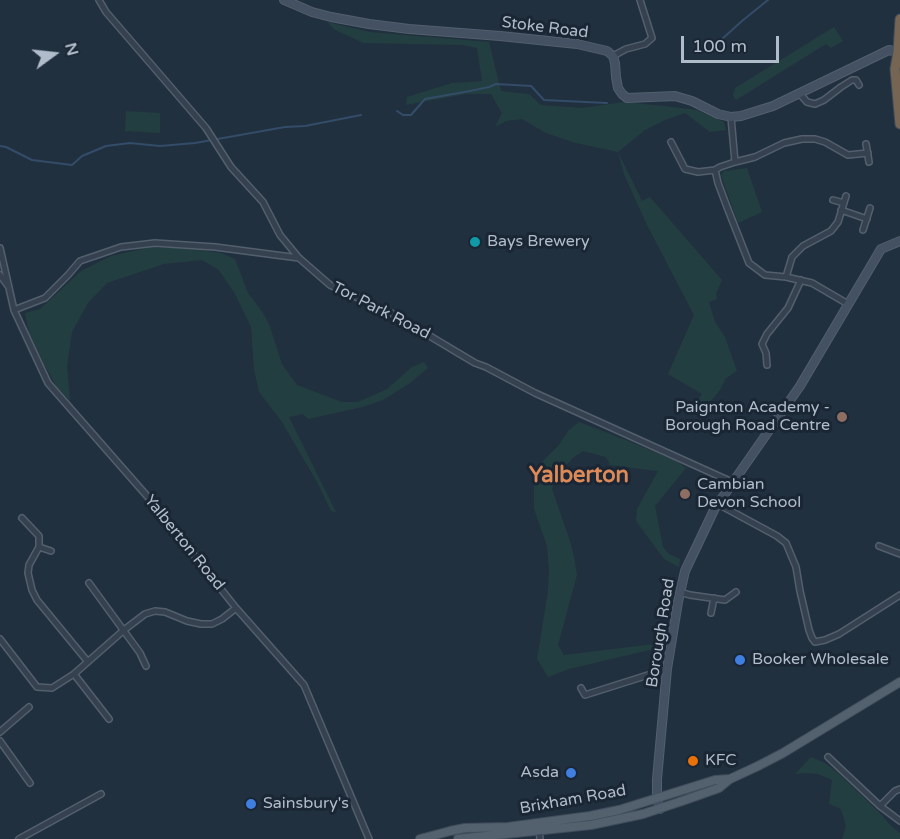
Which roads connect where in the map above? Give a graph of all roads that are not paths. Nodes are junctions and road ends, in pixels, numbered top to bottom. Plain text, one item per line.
1 (99, 0) edge
2 (284, 0) edge
3 (640, 0) edge
4 (900, 19) edge
5 (898, 52) junction
6 (613, 56) junction
7 (859, 85) dead end
8 (800, 94) junction
9 (731, 117) junction
10 (900, 124) edge
11 (670, 142) dead end
12 (866, 144) dead end
13 (868, 153) junction
14 (735, 162) junction
15 (869, 162) dead end
16 (715, 170) junction
17 (846, 196) dead end
18 (833, 200) dead end
19 (844, 203) junction
20 (870, 208) dead end
21 (842, 210) junction
22 (867, 219) junction
23 (863, 230) dead end
24 (897, 244) edge
25 (0, 248) edge
26 (299, 258) junction
27 (0, 275) edge
28 (786, 277) junction
29 (801, 280) junction
30 (9, 286) junction
31 (849, 304) junction
32 (14, 310) junction
33 (767, 365) dead end
34 (732, 482) junction
35 (718, 504) junction
36 (22, 518) dead end
37 (879, 546) dead end
38 (39, 547) junction
39 (51, 551) dead end
40 (900, 555) edge
41 (89, 583) dead end
42 (680, 592) junction
43 (736, 592) dead end
44 (900, 595) edge
45 (714, 598) junction
46 (236, 608) junction
47 (711, 613) dead end
48 (124, 630) junction
49 (0, 639) edge
50 (88, 662) junction
51 (146, 666) dead end
52 (667, 669) junction
53 (74, 674) junction
54 (900, 682) edge
55 (581, 688) dead end
56 (29, 708) dead end
57 (109, 719) dead end
58 (0, 732) edge
59 (0, 741) edge
60 (828, 757) dead end
61 (730, 778) junction
62 (30, 783) dead end
63 (900, 789) edge
64 (101, 794) dead end
65 (657, 798) junction
66 (880, 806) junction
67 (660, 808) junction
68 (900, 821) edge
69 (540, 831) edge
70 (19, 839) edge
71 (369, 839) edge
72 (420, 839) edge
73 (458, 839) edge

1 - 26 street, Tor Park Road
2 - 6 street, Stoke Road
3 - 6 street
4 - 5 highway
5 - 8 street
5 - 10 highway
6 - 9 street
7 - 8 street
8 - 9 street
9 - 14 street
11 - 16 street
12 - 13 street
13 - 14 street
13 - 15 street
14 - 16 street
16 - 28 street
17 - 19 street
18 - 19 street
19 - 21 street
20 - 22 street
21 - 22 street
21 - 28 street
22 - 23 street
24 - 31 street, Borough Road
25 - 30 street, Yalberton Road
26 - 32 street
26 - 34 street, Tor Park Road
27 - 30 street
28 - 29 street
29 - 31 street
29 - 33 street
30 - 32 street, Yalberton Road
31 - 34 street, Borough Road
32 - 46 street, Yalberton Road
34 - 35 street, Borough Road
35 - 42 street, Borough Road
35 - 44 street
36 - 38 street
37 - 40 street
38 - 39 street
38 - 50 street
41 - 48 street
42 - 45 street
42 - 52 street, Borough Road
43 - 45 street
45 - 47 street
46 - 48 street
46 - 71 street, Yalberton Road
48 - 50 street
48 - 51 street
49 - 53 street
50 - 53 street
52 - 55 street
52 - 65 street, Borough Road
53 - 57 street
54 - 61 main road, Brixham Road
56 - 58 street
59 - 62 street
60 - 66 street
61 - 65 main road, Brixham Road
61 - 67 main road, Brixham Road
63 - 66 street
64 - 70 street
65 - 67 street, Borough Road
65 - 69 main road, Brixham Road
66 - 68 street
67 - 69 main road, Brixham Road
69 - 72 main road, Brixham Road
69 - 73 main road, Brixham Road

